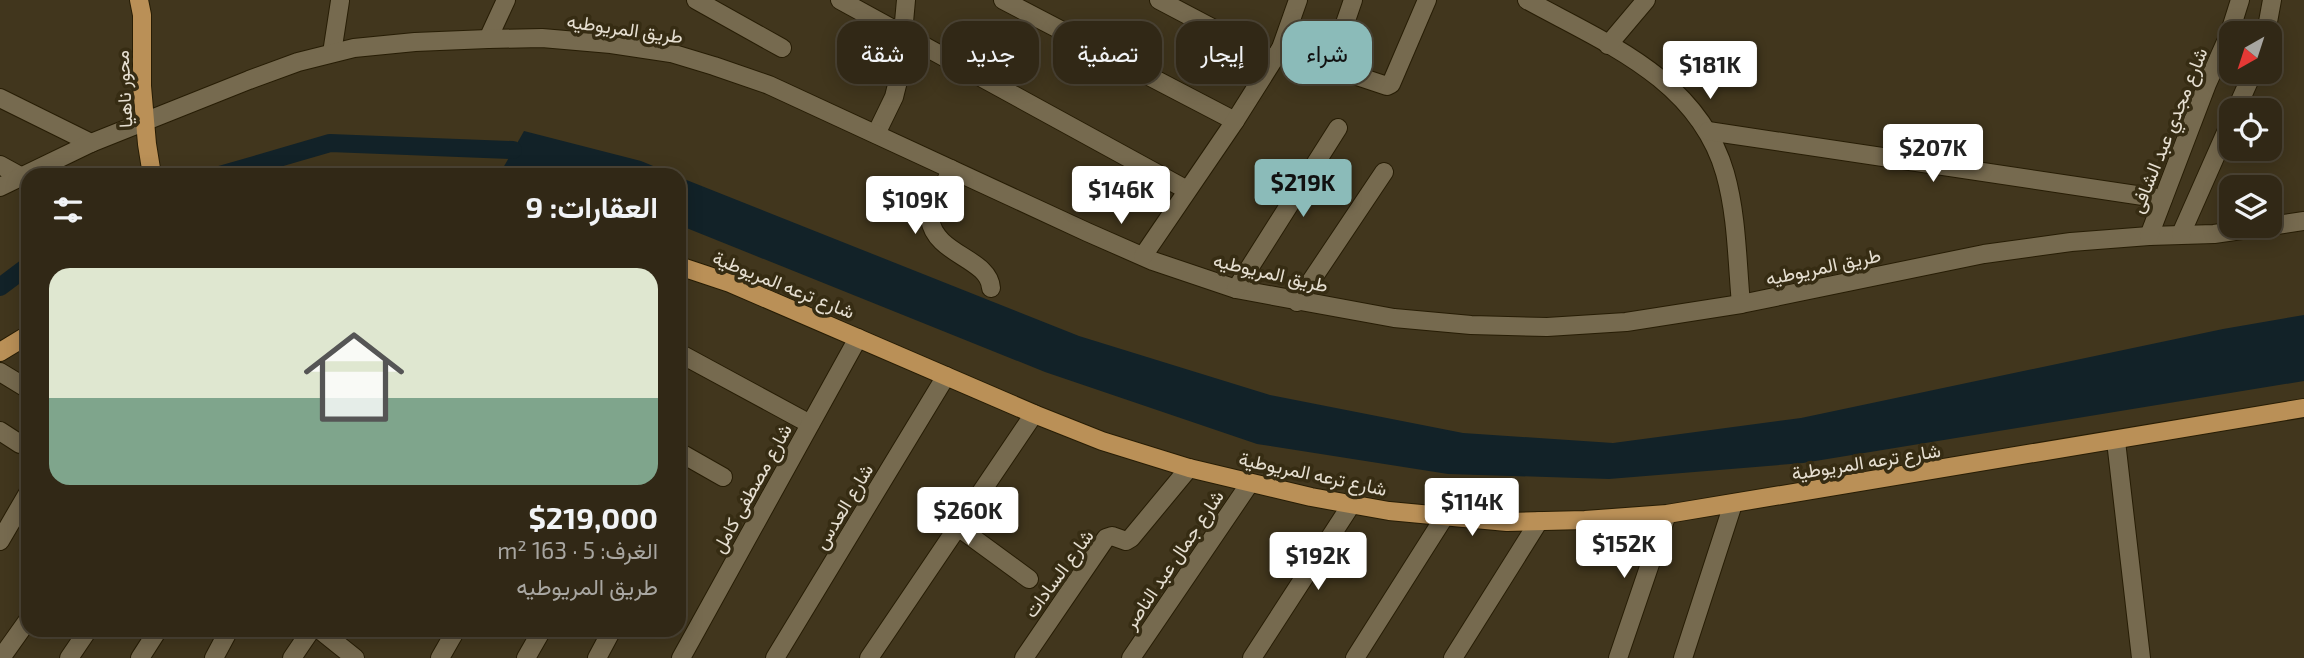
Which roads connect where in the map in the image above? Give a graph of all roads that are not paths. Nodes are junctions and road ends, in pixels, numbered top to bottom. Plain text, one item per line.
1 (139, 0) edge
2 (696, 0) edge
3 (840, 0) edge
4 (906, 0) edge
5 (1003, 0) edge
6 (1159, 0) edge
7 (1298, 0) edge
8 (1353, 0) edge
9 (1427, 0) edge
10 (1527, 0) edge
11 (1646, 0) edge
12 (2240, 0) edge
13 (2272, 0) edge
14 (340, 1) edge
15 (501, 2) edge
16 (880, 21) edge
17 (905, 21) edge
18 (1346, 21) edge
19 (2268, 21) edge
20 (488, 39) junction
21 (1608, 45) junction
22 (928, 47) edge
23 (782, 48) dead end
24 (332, 53) junction
25 (1277, 54) junction
26 (1282, 55) edge
27 (1372, 81) edge
28 (896, 84) edge
29 (0, 97) edge
30 (145, 121) junction
31 (1235, 121) junction
32 (1338, 128) dead end
33 (1708, 131) junction
34 (876, 134) junction
35 (91, 143) junction
36 (2219, 148) edge
37 (0, 165) edge
38 (37, 168) edge
39 (151, 168) edge
40 (951, 169) junction
41 (1384, 172) dead end
42 (20, 176) joint
43 (0, 187) edge
44 (1187, 190) junction
45 (2164, 199) junction
46 (2304, 221) edge
47 (2181, 233) junction
48 (2149, 236) junction
49 (1143, 256) junction
50 (686, 267) edge
51 (991, 288) dead end
52 (1236, 289) junction
53 (1297, 302) junction
54 (1741, 304) junction
55 (858, 338) junction
56 (21, 339) edge
57 (0, 352) edge
58 (686, 357) edge
59 (0, 372) edge
60 (946, 376) junction
61 (21, 385) edge
62 (2304, 408) edge
63 (1034, 414) junction
64 (810, 424) junction
65 (0, 431) edge
66 (2116, 441) junction
67 (20, 444) dead end
68 (686, 456) edge
69 (1189, 468) junction
70 (723, 477) dead end
71 (1250, 483) junction
72 (1733, 504) junction
73 (21, 505) edge
74 (1351, 505) junction
75 (1667, 514) junction
76 (1445, 516) junction
77 (1539, 521) junction
78 (958, 527) junction
79 (0, 541) edge
80 (1029, 579) dead end
81 (21, 630) edge
82 (83, 637) edge
83 (154, 637) edge
84 (225, 637) edge
85 (307, 637) edge
86 (329, 637) edge
87 (452, 637) edge
88 (538, 637) edge
89 (608, 637) edge
90 (294, 657) edge
91 (1, 658) edge
92 (69, 658) edge
93 (140, 658) edge
94 (214, 658) edge
95 (355, 658) edge
96 (440, 658) edge
97 (526, 658) edge
98 (597, 658) edge
99 (681, 658) edge
100 (775, 658) edge
101 (869, 658) edge
102 (1024, 658) edge
103 (1131, 658) edge
104 (1252, 658) edge
105 (1355, 658) edge
106 (1453, 658) edge
107 (1618, 658) edge
108 (1683, 658) edge
109 (2141, 658) edge

1 - 30 main road, محور ناهيا
2 - 23 street
3 - 16 street
4 - 17 street
5 - 31 street
6 - 25 street
7 - 25 street
8 - 18 street
9 - 27 street
10 - 21 street
11 - 21 street
12 - 45 street, شارع مجدي عبد الشافى
13 - 19 street
14 - 24 street
15 - 20 street
20 - 24 street, طريق المريوطيه
20 - 34 street, طريق المريوطيه
21 - 33 street
22 - 44 street
24 - 30 street, طريق المريوطيه
25 - 26 street
25 - 31 street
28 - 34 street
29 - 35 street
30 - 35 street, طريق المريوطيه
30 - 39 main road, محور ناهيا
31 - 44 street
32 - 52 street
33 - 45 street
33 - 54 street
34 - 40 street, طريق المريوطيه
35 - 38 street, طريق المريوطيه
36 - 47 street
37 - 42 street
40 - 49 street, طريق المريوطيه
40 - 51 street
41 - 53 street
42 - 43 street, طريق المريوطيه
44 - 49 street
45 - 48 street, شارع مجدي عبد الشافى
46 - 47 street, طريق المريوطيه
47 - 48 street, طريق المريوطيه
48 - 54 street, طريق المريوطيه
49 - 52 street, طريق المريوطيه
50 - 55 main road, شارع ترعه المريوطية
52 - 53 street, طريق المريوطيه
53 - 54 street, طريق المريوطيه
55 - 60 main road, شارع ترعه المريوطية
55 - 64 street, شارع مصطفى كامل
56 - 57 main road
58 - 64 street
59 - 61 street
60 - 63 main road, شارع ترعه المريوطية
60 - 100 street, شارع العدس
62 - 66 main road, شارع ترعه المريوطية
63 - 69 main road, شارع ترعه المريوطية
63 - 78 street
64 - 99 street, شارع مصطفى كامل
65 - 67 street
66 - 72 main road, شارع ترعه المريوطية
66 - 109 street
68 - 70 street
69 - 71 main road, شارع ترعه المريوطية
69 - 102 street, شارع السادات
71 - 74 main road, شارع ترعه المريوطية
71 - 103 street, شارع جمال عبد الناصر
72 - 75 main road, شارع ترعه المريوطية
72 - 108 street
73 - 79 street
74 - 76 main road, شارع ترعه المريوطية
74 - 104 street
75 - 77 main road, شارع ترعه المريوطية
75 - 107 street
76 - 77 main road, شارع ترعه المريوطية
76 - 105 street
77 - 106 street
78 - 80 street
78 - 101 street
81 - 91 street
82 - 92 street
83 - 93 street
84 - 94 street
85 - 90 street
86 - 95 street
87 - 96 street
88 - 97 street
89 - 98 street

